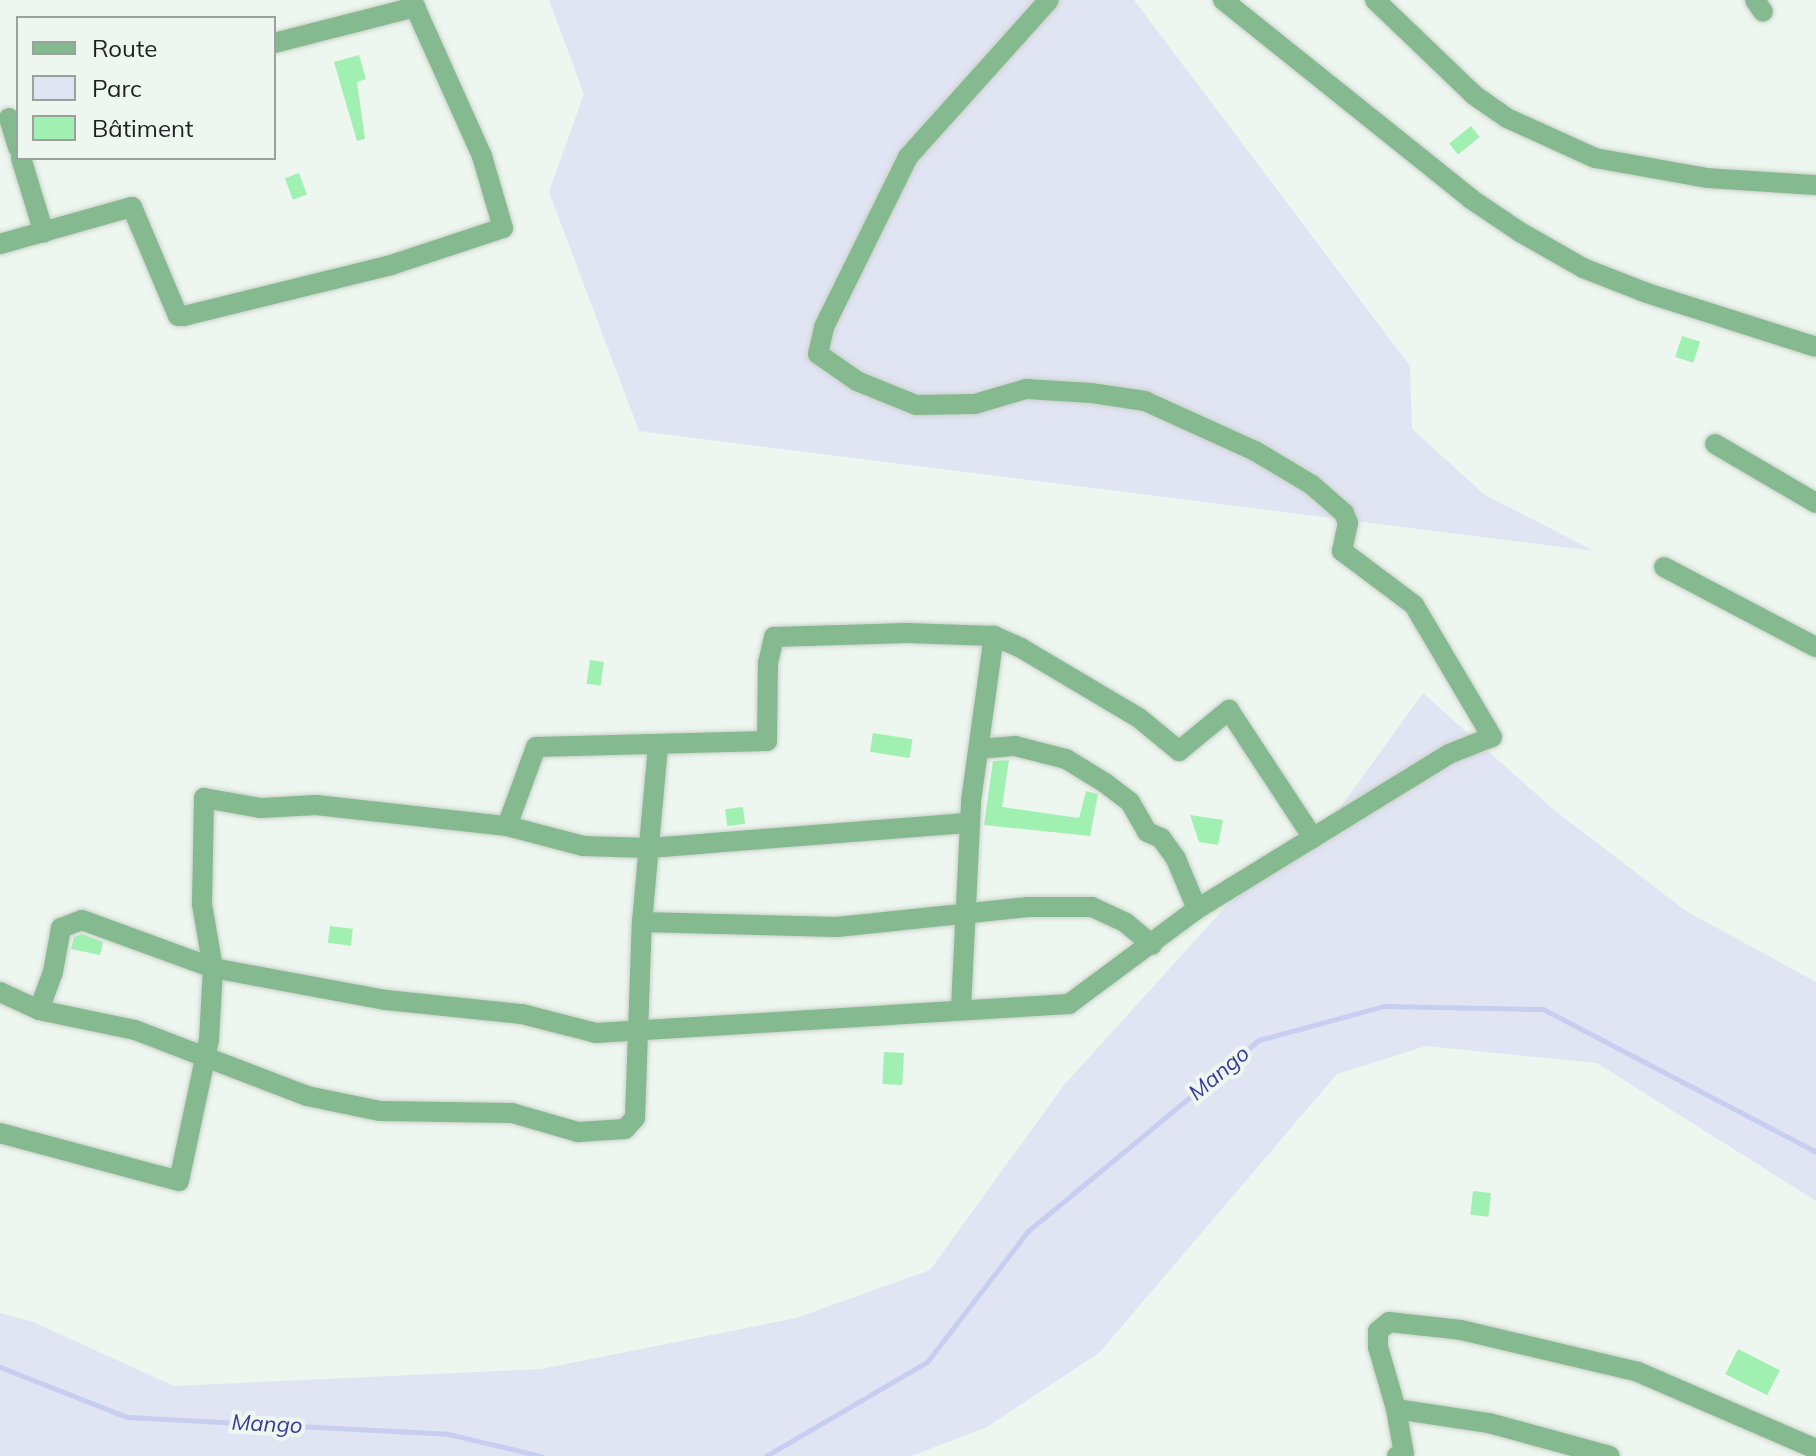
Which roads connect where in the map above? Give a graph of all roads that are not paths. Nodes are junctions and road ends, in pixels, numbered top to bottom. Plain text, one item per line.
1 (1049, 0) edge
2 (1223, 0) edge
3 (1375, 0) edge
4 (413, 4) edge
5 (276, 42) edge
6 (9, 118) edge
7 (16, 141) edge
8 (22, 160) edge
9 (1816, 185) edge
10 (44, 233) junction
11 (0, 244) edge
12 (1816, 347) edge
13 (1715, 444) dead end
14 (1816, 503) edge
15 (1664, 567) dead end
16 (994, 636) junction
17 (1816, 647) edge
18 (658, 747) junction
19 (979, 749) junction
20 (970, 823) junction
21 (507, 826) junction
22 (1313, 838) junction
23 (649, 848) junction
24 (1197, 909) junction
25 (966, 913) junction
26 (642, 922) junction
27 (1152, 945) junction
28 (213, 968) junction
29 (0, 992) edge
30 (961, 1008) junction
31 (39, 1010) junction
32 (635, 1032) junction
33 (203, 1059) junction
34 (0, 1133) edge
35 (1396, 1409) junction
36 (1816, 1449) edge
37 (1402, 1455) edge
38 (1610, 1456) edge

1 - 22 street
2 - 12 street
3 - 9 street
4 - 5 street
4 - 10 street
6 - 7 street
8 - 10 street
10 - 11 street
13 - 14 street
15 - 17 street
16 - 18 street
16 - 19 street
16 - 22 street
18 - 21 street
18 - 23 street
19 - 20 street
19 - 24 street
20 - 23 street
20 - 25 street
21 - 23 street
21 - 28 street
22 - 24 street
23 - 26 street
24 - 27 street
25 - 26 street
25 - 27 street
25 - 30 street
26 - 32 street
27 - 30 street
28 - 31 street
28 - 32 street
28 - 33 street
29 - 31 street
30 - 32 street
31 - 33 street
32 - 33 street
33 - 34 street
35 - 36 street
35 - 37 street
35 - 38 street

